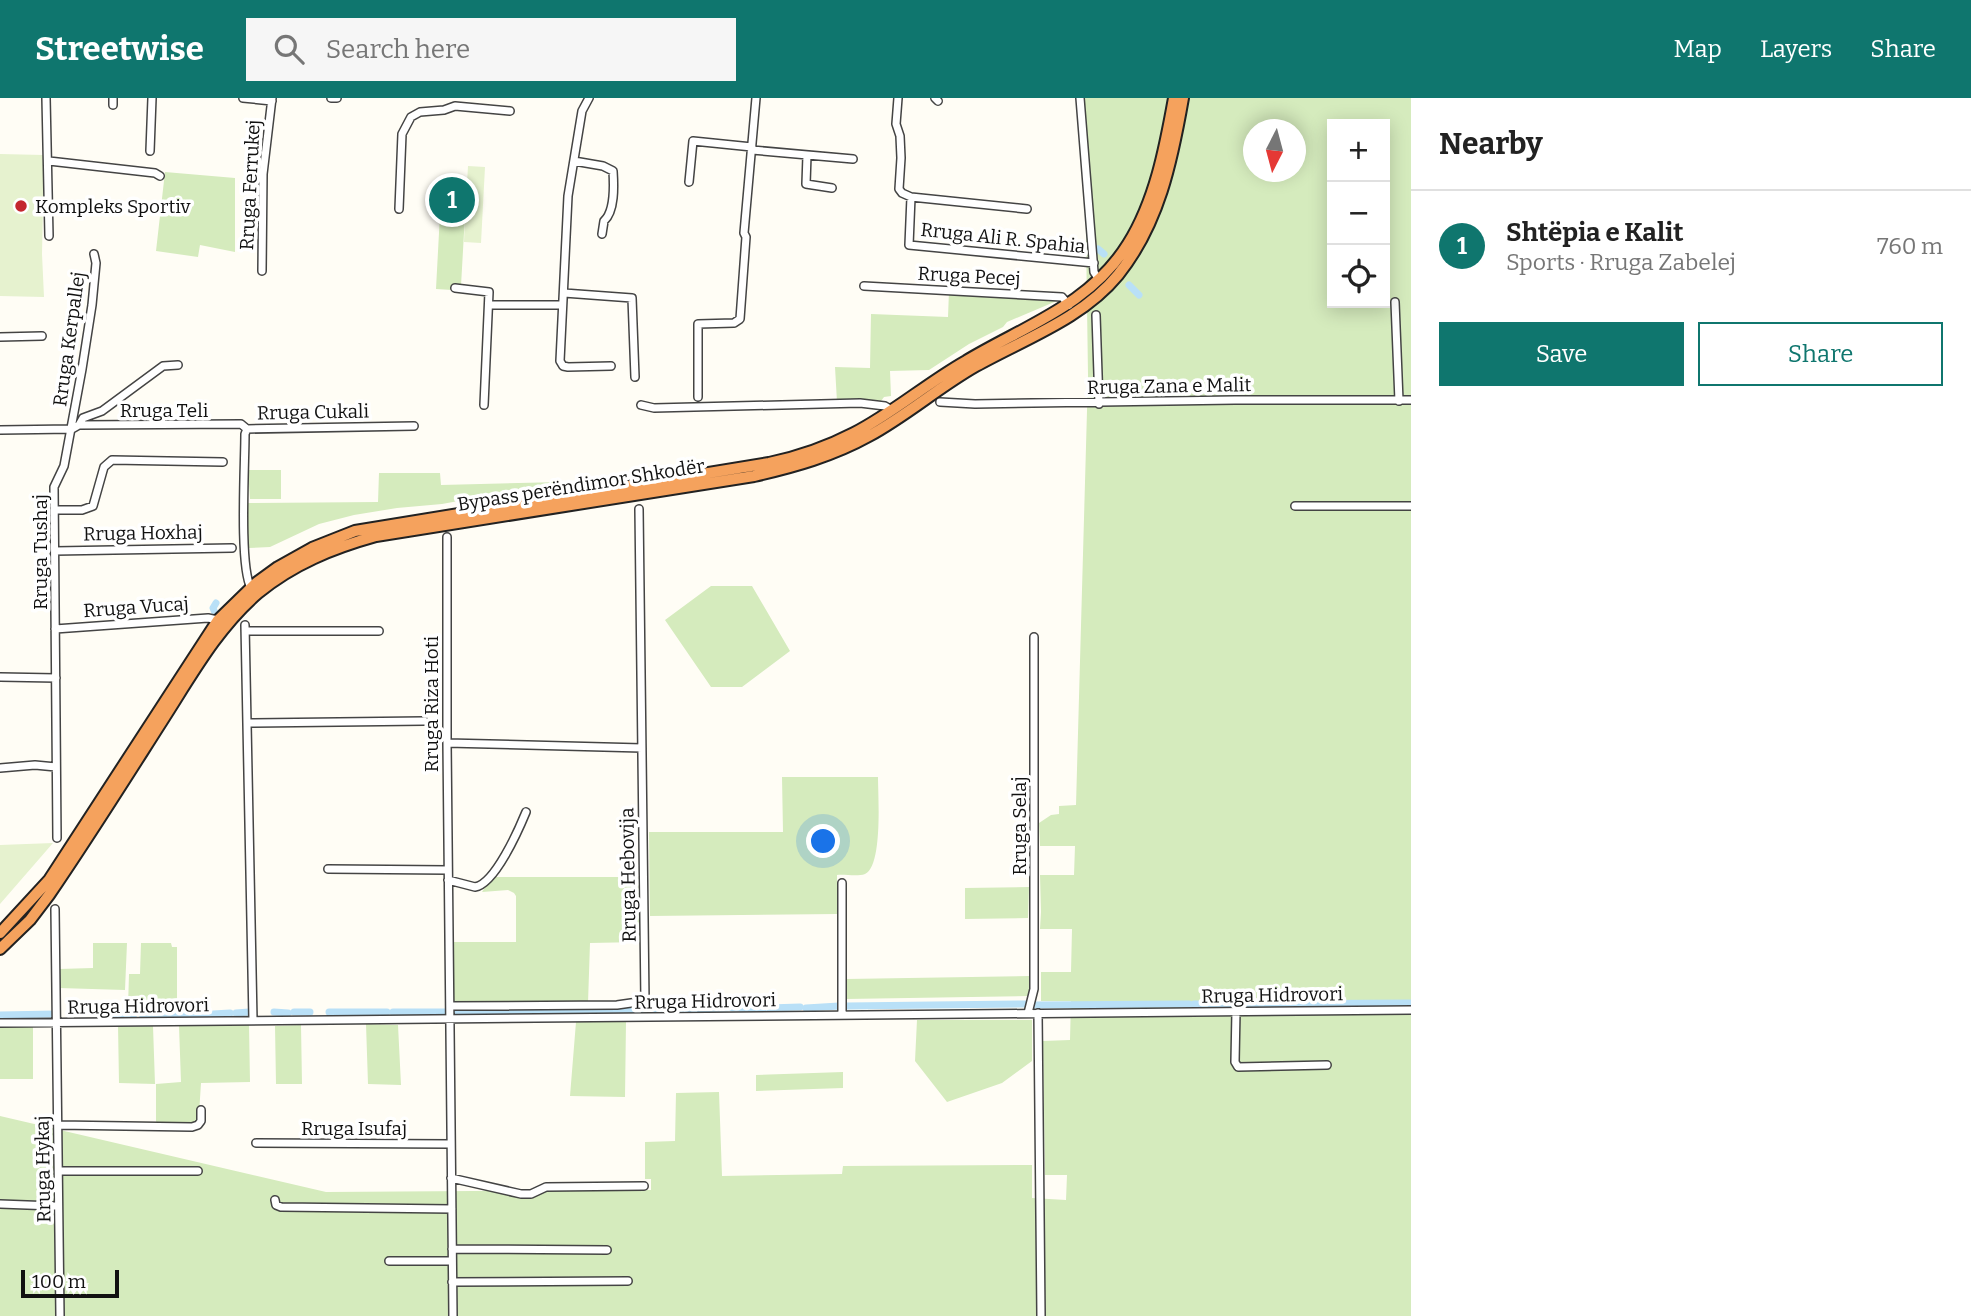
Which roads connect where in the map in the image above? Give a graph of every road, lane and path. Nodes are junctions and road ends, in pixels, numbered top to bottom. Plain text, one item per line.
1 (46, 98) edge
2 (152, 98) edge
3 (243, 98) edge
4 (331, 98) edge
5 (337, 98) edge
6 (589, 98) edge
7 (756, 98) edge
8 (898, 98) edge
9 (1080, 98) edge
10 (1174, 98) edge
11 (1184, 98) edge
12 (272, 99) edge
13 (455, 102) edge
14 (510, 111) dead end
15 (752, 148) junction
16 (150, 151) dead end
17 (807, 155) junction
18 (853, 159) dead end
19 (49, 161) junction
20 (574, 161) junction
21 (160, 176) dead end
22 (689, 182) dead end
23 (832, 188) dead end
24 (911, 197) junction
25 (399, 209) dead end
26 (1027, 209) dead end
27 (602, 234) dead end
28 (49, 236) dead end
29 (94, 254) dead end
30 (1094, 263) junction
31 (262, 271) dead end
32 (1099, 280) junction
33 (864, 286) dead end
34 (455, 288) dead end
35 (564, 293) junction
36 (1395, 302) dead end
37 (489, 305) junction
38 (562, 305) junction
39 (1069, 305) junction
40 (1096, 315) dead end
41 (43, 336) dead end
42 (0, 337) edge
43 (178, 365) dead end
44 (611, 366) dead end
45 (635, 377) dead end
46 (698, 397) dead end
47 (1399, 401) junction
48 (1411, 401) edge
49 (940, 402) dead end
50 (1099, 404) junction
51 (484, 405) dead end
52 (641, 405) dead end
53 (892, 410) junction
54 (414, 426) dead end
55 (76, 427) junction
56 (247, 429) junction
57 (0, 430) edge
58 (223, 462) dead end
59 (1295, 506) dead end
60 (1411, 506) edge
61 (639, 509) dead end
62 (55, 510) junction
63 (447, 537) dead end
64 (232, 548) dead end
65 (55, 551) junction
66 (251, 588) junction
67 (218, 620) junction
68 (55, 629) junction
69 (379, 631) dead end
70 (1034, 637) dead end
71 (0, 677) edge
72 (56, 678) junction
73 (424, 721) dead end
74 (248, 723) junction
75 (447, 743) junction
76 (642, 748) junction
77 (56, 767) junction
78 (0, 768) edge
79 (526, 811) dead end
80 (57, 838) dead end
81 (328, 869) dead end
82 (448, 870) junction
83 (448, 880) junction
84 (842, 883) dead end
85 (55, 909) dead end
86 (0, 933) edge
87 (0, 949) edge
88 (450, 1006) junction
89 (1411, 1010) edge
90 (1236, 1012) junction
91 (1028, 1013) junction
92 (1038, 1013) junction
93 (842, 1015) junction
94 (450, 1019) junction
95 (253, 1020) junction
96 (57, 1022) junction
97 (0, 1023) edge
98 (1327, 1065) dead end
99 (201, 1110) dead end
100 (58, 1125) junction
101 (256, 1143) dead end
102 (451, 1144) junction
103 (59, 1171) junction
104 (198, 1171) dead end
105 (451, 1178) junction
106 (644, 1186) dead end
107 (275, 1200) dead end
108 (0, 1204) edge
109 (54, 1206) dead end
110 (452, 1209) junction
111 (452, 1249) junction
112 (607, 1250) dead end
113 (389, 1261) dead end
114 (452, 1261) junction
115 (628, 1281) dead end
116 (452, 1282) junction
117 (60, 1316) edge
118 (453, 1316) edge
119 (1041, 1316) edge

1 - 19 street
2 - 16 street
3 - 12 street, Rruga Ferrukej
4 - 5 street
6 - 20 street
7 - 15 street
8 - 24 street
9 - 30 street
10 - 32 highway, Bypass perëndimor Shkodër
11 - 87 highway, Bypass perëndimor Shkodër
12 - 31 street, Rruga Ferrukej
13 - 14 street
13 - 25 street
15 - 17 street
15 - 22 street
15 - 46 street
17 - 18 street
17 - 23 street
19 - 21 street
19 - 28 street
20 - 27 street
20 - 35 street
24 - 26 street
24 - 30 street, Rruga Ali R. Spahia
29 - 55 street, Rruga Kerpallej
30 - 32 street
32 - 39 highway, Bypass perëndimor Shkodër
33 - 39 street, Rruga Pecej
34 - 37 street
35 - 38 street
35 - 45 street
36 - 47 street
37 - 38 street
37 - 51 street
38 - 44 street
39 - 53 highway, Bypass perëndimor Shkodër
40 - 50 street
41 - 42 street
43 - 55 street, Rruga Teli
47 - 48 street, Rruga Zana e Malit
47 - 50 street, Rruga Zana e Malit
49 - 50 street, Rruga Zana e Malit
52 - 53 street
53 - 66 highway, Bypass perëndimor Shkodër
54 - 56 street, Rruga Cukali
55 - 56 street, Rruga Teli
55 - 57 street, Rruga Teli
55 - 62 street, Rruga Tushaj
56 - 66 street, Rruga Cukali
58 - 62 street
59 - 60 street
61 - 76 street, Rruga Hebovija
62 - 65 street, Rruga Tushaj
63 - 75 street, Rruga Riza Hoti
64 - 65 street, Rruga Hoxhaj
65 - 68 street, Rruga Tushaj
66 - 67 highway, Bypass perëndimor Shkodër
67 - 68 street, Rruga Vucaj
67 - 86 highway, Bypass perëndimor Shkodër
68 - 72 street, Rruga Tushaj
69 - 74 street
70 - 91 street, Rruga Selaj
71 - 72 street
72 - 77 street, Rruga Tushaj
73 - 74 street
74 - 95 street
75 - 76 street
75 - 82 street, Rruga Riza Hoti
76 - 88 street, Rruga Hebovija
77 - 78 street
77 - 80 street, Rruga Tushaj
79 - 83 street
81 - 82 street
82 - 83 street, Rruga Riza Hoti
83 - 88 street, Rruga Riza Hoti
84 - 93 street
85 - 96 street
88 - 94 street, Rruga Riza Hoti
89 - 90 street, Rruga Hidrovori
90 - 92 street, Rruga Hidrovori
90 - 98 street
91 - 92 street, Rruga Hidrovori
91 - 93 street, Rruga Hidrovori
92 - 119 street
93 - 94 street, Rruga Hidrovori
94 - 95 street, Rruga Hidrovori
94 - 102 street
95 - 96 street, Rruga Hidrovori
96 - 97 street, Rruga Hidrovori
96 - 100 street, Rruga Hykaj
99 - 100 street
100 - 103 street, Rruga Hykaj
101 - 102 street, Rruga Isufaj
102 - 105 street
103 - 104 street
103 - 117 street, Rruga Hykaj
105 - 106 street
105 - 110 street
107 - 110 street
108 - 109 street
110 - 111 street
111 - 112 street
111 - 114 street
113 - 114 street
114 - 116 street
115 - 116 street
116 - 118 street

